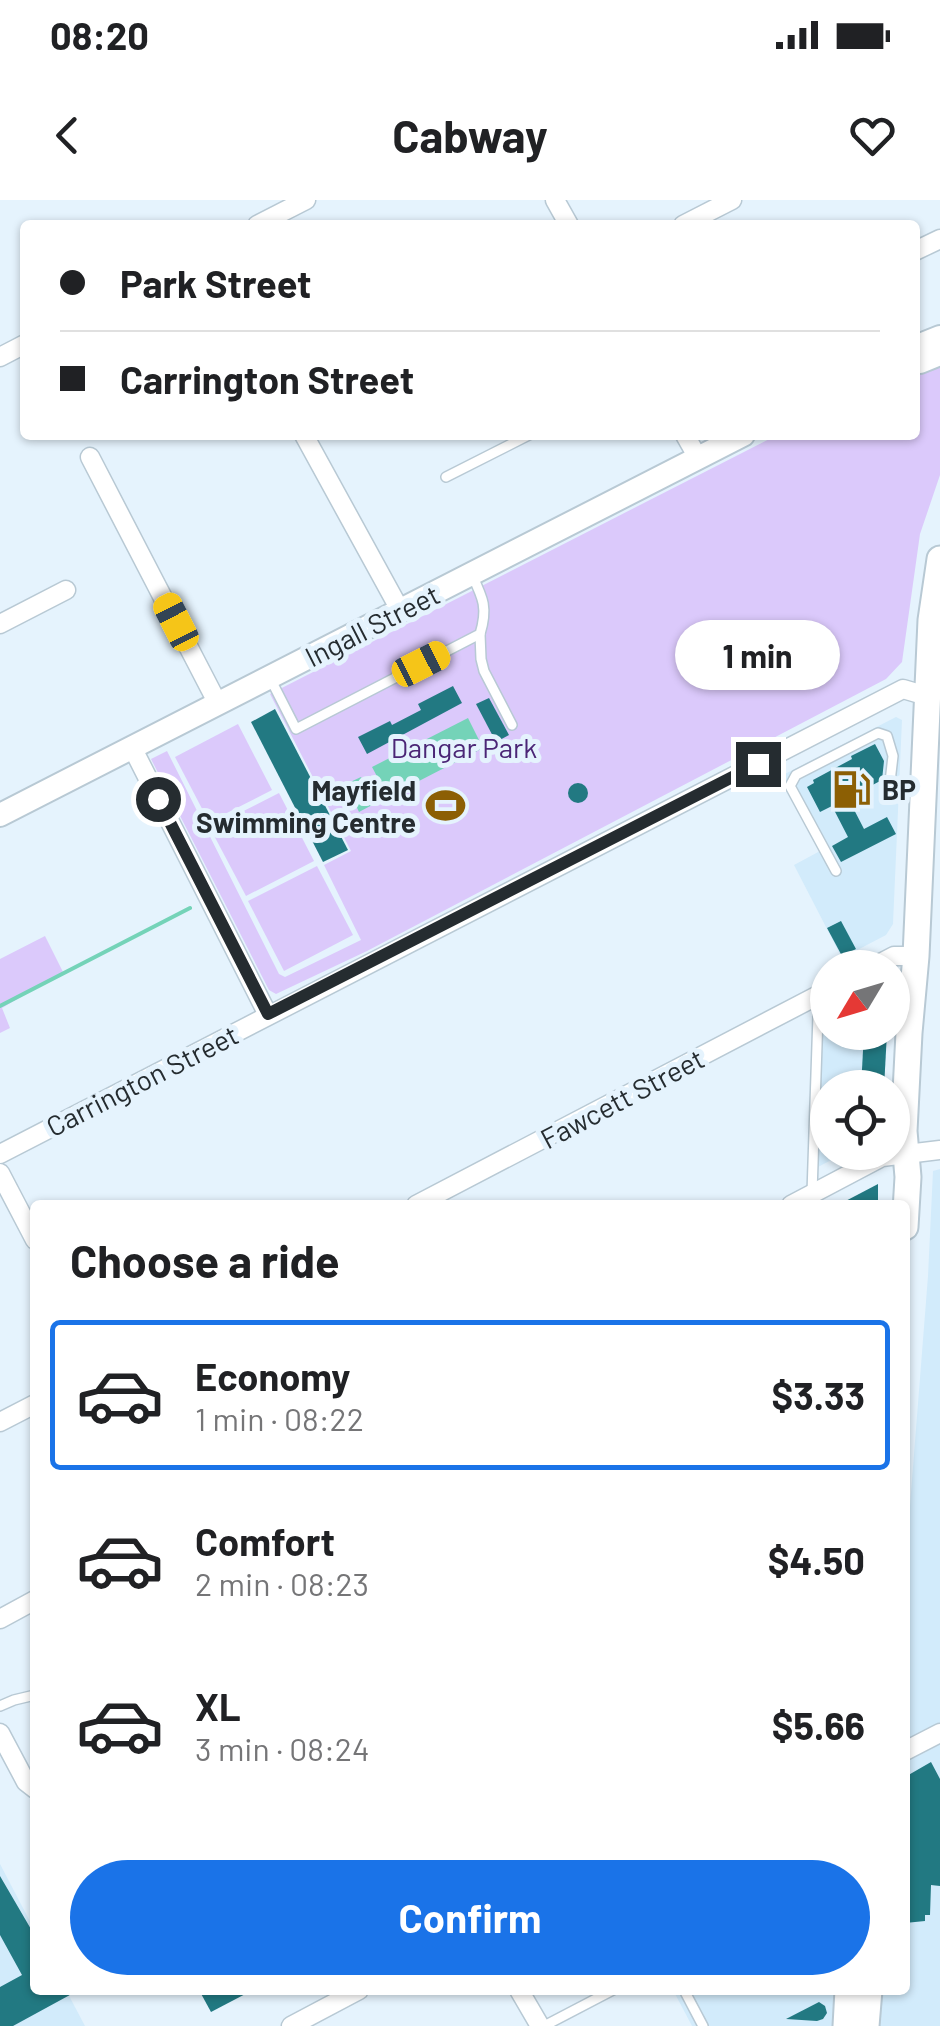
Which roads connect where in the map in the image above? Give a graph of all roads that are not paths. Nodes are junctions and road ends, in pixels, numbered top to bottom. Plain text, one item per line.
1 (306, 200) edge
2 (732, 200) edge
3 (267, 220) edge
4 (693, 220) edge
5 (307, 440) edge
6 (519, 440) edge
7 (689, 440) edge
8 (734, 440) edge
9 (90, 456) dead end
10 (698, 458) junction
11 (446, 478) dead end
12 (940, 558) edge
13 (472, 574) junction
14 (66, 590) dead end
15 (400, 610) junction
16 (0, 624) edge
17 (480, 634) junction
18 (270, 677) junction
19 (927, 696) junction
20 (218, 704) junction
21 (512, 726) dead end
22 (132, 747) junction
23 (888, 799) dead end
24 (0, 815) edge
25 (836, 872) dead end
26 (910, 956) edge
27 (916, 956) junction
28 (810, 999) edge
29 (268, 1014) junction
30 (817, 1050) edge
31 (907, 1070) edge
32 (940, 1150) edge
33 (910, 1153) edge
34 (0, 1154) edge
35 (857, 1170) edge
36 (907, 1170) edge
37 (0, 1173) edge
38 (812, 1194) junction
39 (426, 1200) edge
40 (801, 1200) edge
41 (907, 1200) edge
42 (30, 1230) edge
43 (30, 1407) edge
44 (0, 1422) edge
45 (30, 1603) edge
46 (0, 1618) edge
47 (30, 1697) edge
48 (0, 1706) edge
49 (0, 1732) edge
50 (940, 1733) edge
51 (910, 1748) edge
52 (30, 1787) edge
53 (350, 1995) edge
54 (522, 1995) edge
55 (604, 1995) edge
56 (687, 1995) edge
57 (848, 1995) edge
58 (868, 1995) edge
59 (291, 2026) edge
60 (542, 2026) edge
61 (703, 2026) edge
62 (846, 2026) edge
63 (866, 2026) edge

1 - 3 street
2 - 4 street
5 - 15 street
6 - 11 lane
7 - 10 street
8 - 10 main road, Ingall Street
9 - 20 street
10 - 13 main road, Ingall Street
12 - 19 main road
13 - 15 main road, Ingall Street
13 - 17 lane
14 - 16 street
15 - 18 main road, Ingall Street
17 - 18 lane
17 - 21 lane
18 - 20 main road, Ingall Street
19 - 27 main road
19 - 29 street, Carrington Street
20 - 22 main road, Ingall Street
22 - 24 main road, Ingall Street
22 - 29 street
23 - 25 lane
26 - 27 street
27 - 31 main road
28 - 39 street, Fawcett Street
29 - 34 street, Carrington Street
30 - 38 lane
32 - 33 street
35 - 38 street
36 - 41 main road
37 - 42 street
38 - 40 street
43 - 44 street
45 - 46 street
47 - 48 lane
49 - 52 street
50 - 51 street
53 - 59 street
54 - 60 street
55 - 60 lane
56 - 61 lane
57 - 62 main road
58 - 63 main road

